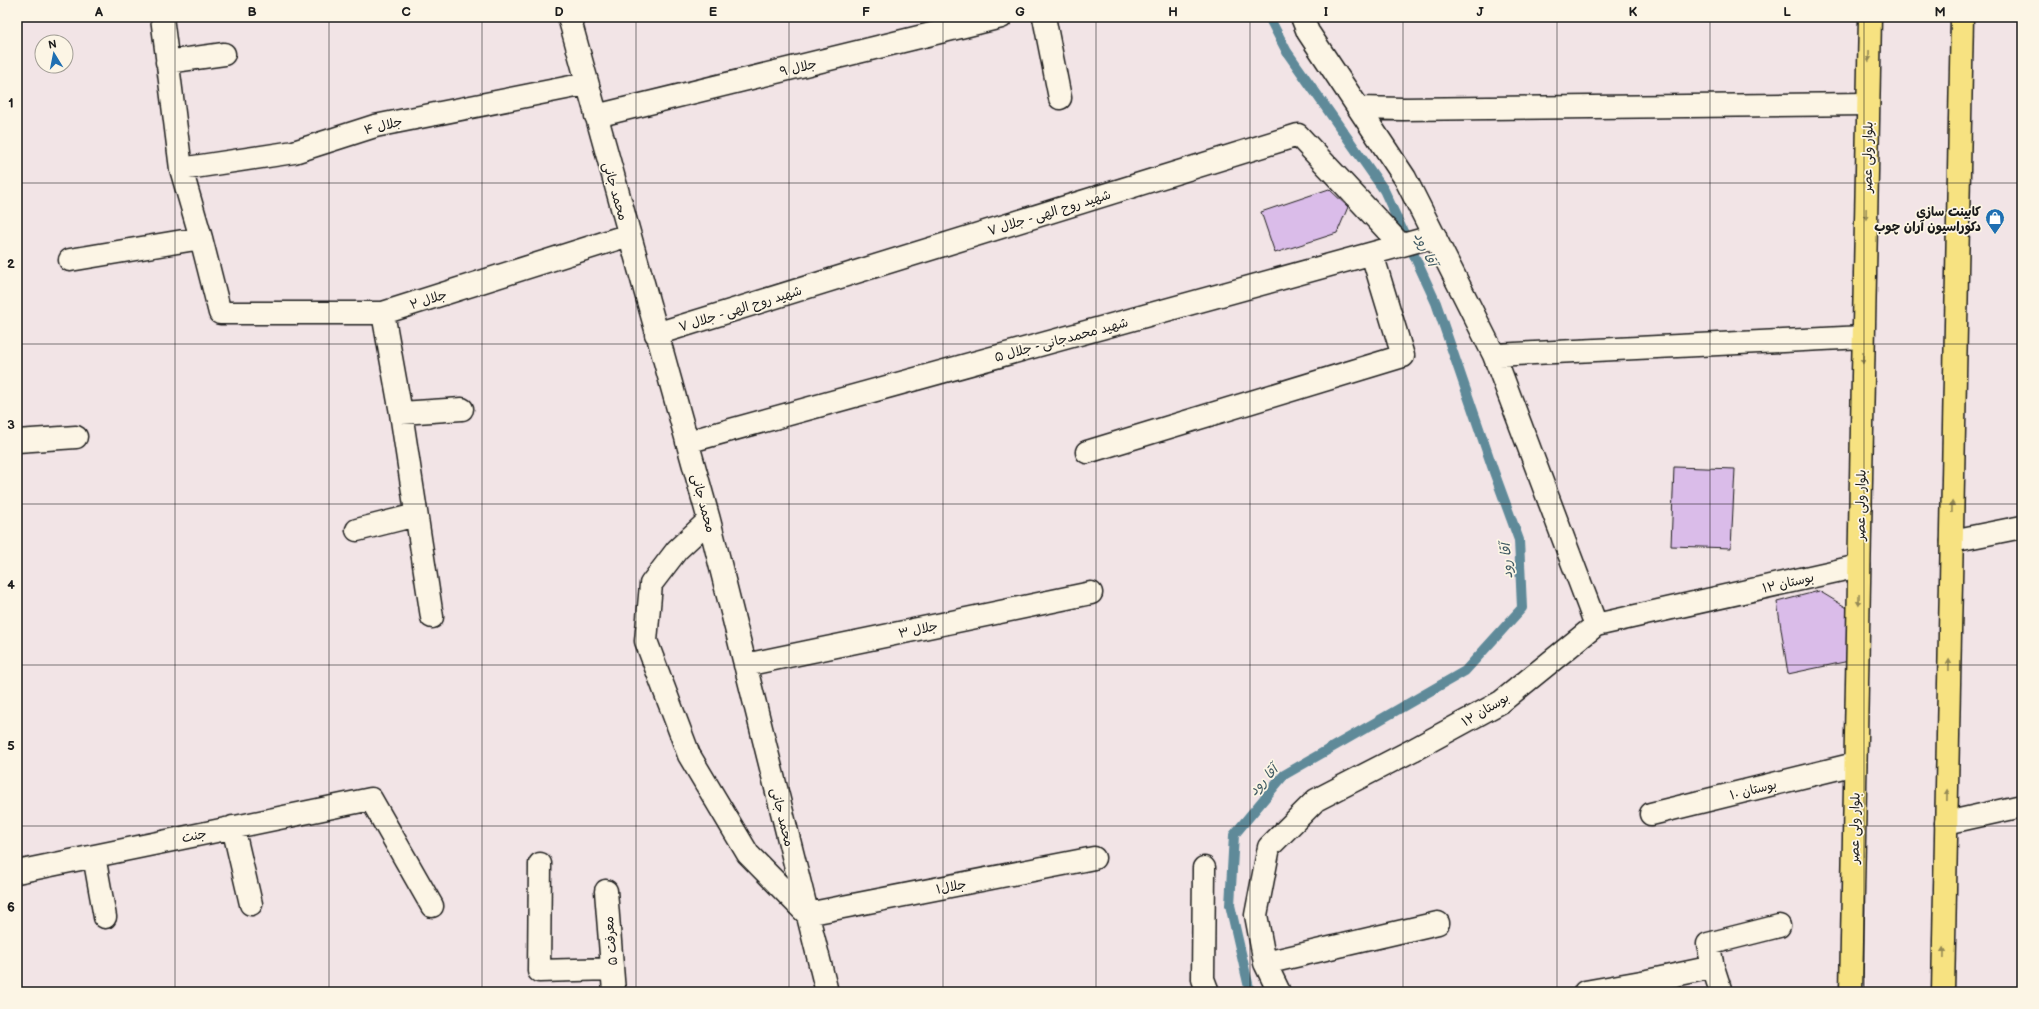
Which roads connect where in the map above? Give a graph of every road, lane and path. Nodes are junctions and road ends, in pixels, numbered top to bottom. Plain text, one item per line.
1 (162, 17) edge
2 (569, 17) edge
3 (1001, 17) edge
4 (1044, 17) edge
5 (1302, 17) edge
6 (1870, 17) edge
7 (1962, 17) edge
8 (224, 54) dead end
9 (167, 62) junction
10 (586, 84) junction
11 (1060, 98) dead end
12 (1868, 104) junction
13 (1359, 108) junction
14 (596, 116) junction
15 (181, 169) junction
16 (629, 235) junction
17 (1435, 236) junction
18 (202, 238) junction
19 (1401, 245) junction
20 (1372, 254) junction
21 (70, 260) dead end
22 (383, 313) junction
23 (656, 334) junction
24 (1863, 337) junction
25 (1494, 355) junction
26 (462, 409) dead end
27 (401, 413) junction
28 (76, 437) dead end
29 (17, 441) edge
30 (687, 442) junction
31 (1087, 452) dead end
32 (416, 515) junction
33 (709, 520) junction
34 (2022, 528) edge
35 (357, 530) dead end
36 (1952, 542) junction
37 (1859, 566) junction
38 (1091, 593) dead end
39 (432, 617) dead end
40 (1596, 625) junction
41 (745, 665) junction
42 (1855, 764) junction
43 (2022, 806) edge
44 (1651, 814) dead end
45 (1946, 823) junction
46 (233, 827) junction
47 (94, 856) junction
48 (1094, 858) dead end
49 (540, 864) dead end
50 (1204, 868) dead end
51 (17, 872) edge
52 (606, 890) dead end
53 (251, 904) dead end
54 (432, 906) dead end
55 (807, 914) junction
56 (105, 918) dead end
57 (1438, 923) dead end
58 (1779, 926) dead end
59 (1265, 963) junction
60 (1712, 967) junction
61 (612, 969) junction
62 (614, 992) edge
63 (827, 992) edge
64 (1208, 992) edge
65 (1279, 992) edge
66 (1585, 992) edge
67 (1720, 992) edge
68 (1851, 992) edge
69 (1943, 992) edge

1 - 9 street
2 - 10 street, محمد جانی
3 - 14 street, جلال ۹
4 - 11 street
5 - 13 street
6 -> 12 main road, بلوار ولی عصر
36 -> 7 main road
8 - 9 street
9 - 15 street
10 - 14 street, محمد جانی
10 - 15 street, جلال ۴
12 - 13 street
12 -> 24 main road, بلوار ولی عصر
13 - 17 street
14 - 16 street, محمد جانی
15 - 18 street
16 - 22 street, جلال ۲
16 - 23 street, محمد جانی
17 - 19 street, شهید محمدجانی - جلال ۵
17 - 25 street
18 - 21 street
18 - 22 street, جلال ۲
19 - 20 street, شهید محمدجانی - جلال ۵
19 - 23 street, شهید روح الهی - جلال ۷
20 - 30 street, شهید محمدجانی - جلال ۵
20 - 31 street
22 - 27 street
23 - 30 street, محمد جانی
24 - 25 street
24 -> 37 main road, بلوار ولی عصر
25 - 40 street
26 - 27 street
27 - 32 street
28 - 29 street
30 - 33 street, محمد جانی
32 - 35 street
32 - 39 street
33 - 41 street, محمد جانی
33 - 55 street
34 - 36 street
45 -> 36 main road
37 - 40 street, بوستان ۱۲
37 -> 42 main road, بلوار ولی عصر
38 - 41 street, جلال ۳
40 - 59 street, بوستان ۱۲
41 - 55 street, محمد جانی
42 - 44 street, بوستان ۱۰
42 - 68 main road, بلوار ولی عصر
43 - 45 street
69 -> 45 main road
46 - 47 street, جنت
46 - 53 street
46 - 54 street, جنت
47 - 51 street, جنت
47 - 56 street
48 - 55 street, جلال۱
49 - 61 street
50 - 64 street
52 - 61 street, معرفت ۵
55 - 63 street, محمد جانی
57 - 59 street
58 - 60 street
59 - 65 street, بوستان ۱۲
60 - 66 street
60 - 67 street
61 - 62 street, معرفت ۵

